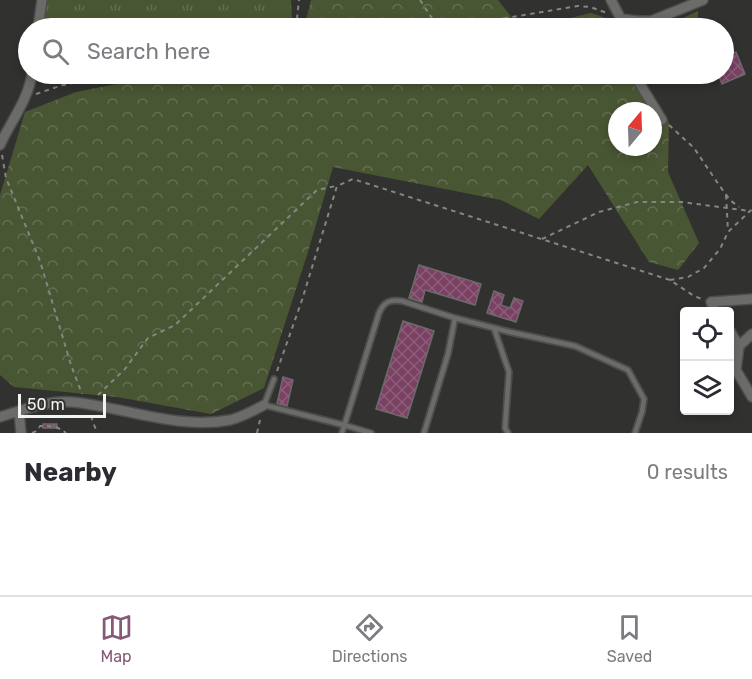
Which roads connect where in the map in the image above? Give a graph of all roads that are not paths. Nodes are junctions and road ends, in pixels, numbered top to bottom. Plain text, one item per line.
1 (42, 0) edge
2 (611, 0) edge
3 (703, 0) edge
4 (39, 18) edge
5 (618, 18) edge
6 (658, 18) edge
7 (29, 84) edge
8 (640, 84) edge
9 (651, 102) edge
10 (0, 146) edge
11 (752, 299) edge
12 (714, 307) edge
13 (455, 318) junction
14 (494, 328) junction
15 (752, 334) edge
16 (734, 339) edge
17 (739, 346) junction
18 (274, 379) road end
19 (752, 397) edge
20 (264, 405) junction
21 (19, 411) junction
22 (0, 417) edge
23 (344, 425) junction
24 (21, 433) edge
25 (342, 433) edge
26 (371, 433) edge
27 (424, 433) edge
28 (508, 433) edge
29 (635, 433) edge

1 - 4 street
2 - 5 street
3 - 6 street
7 - 10 street
8 - 9 street
11 - 12 street
13 - 14 lane
13 - 23 lane
13 - 27 lane
14 - 28 lane
14 - 29 lane
15 - 17 street
16 - 17 street
17 - 19 street
18 - 20 lane
20 - 21 street
20 - 23 lane
21 - 22 street
21 - 24 street
23 - 25 lane
23 - 26 lane

